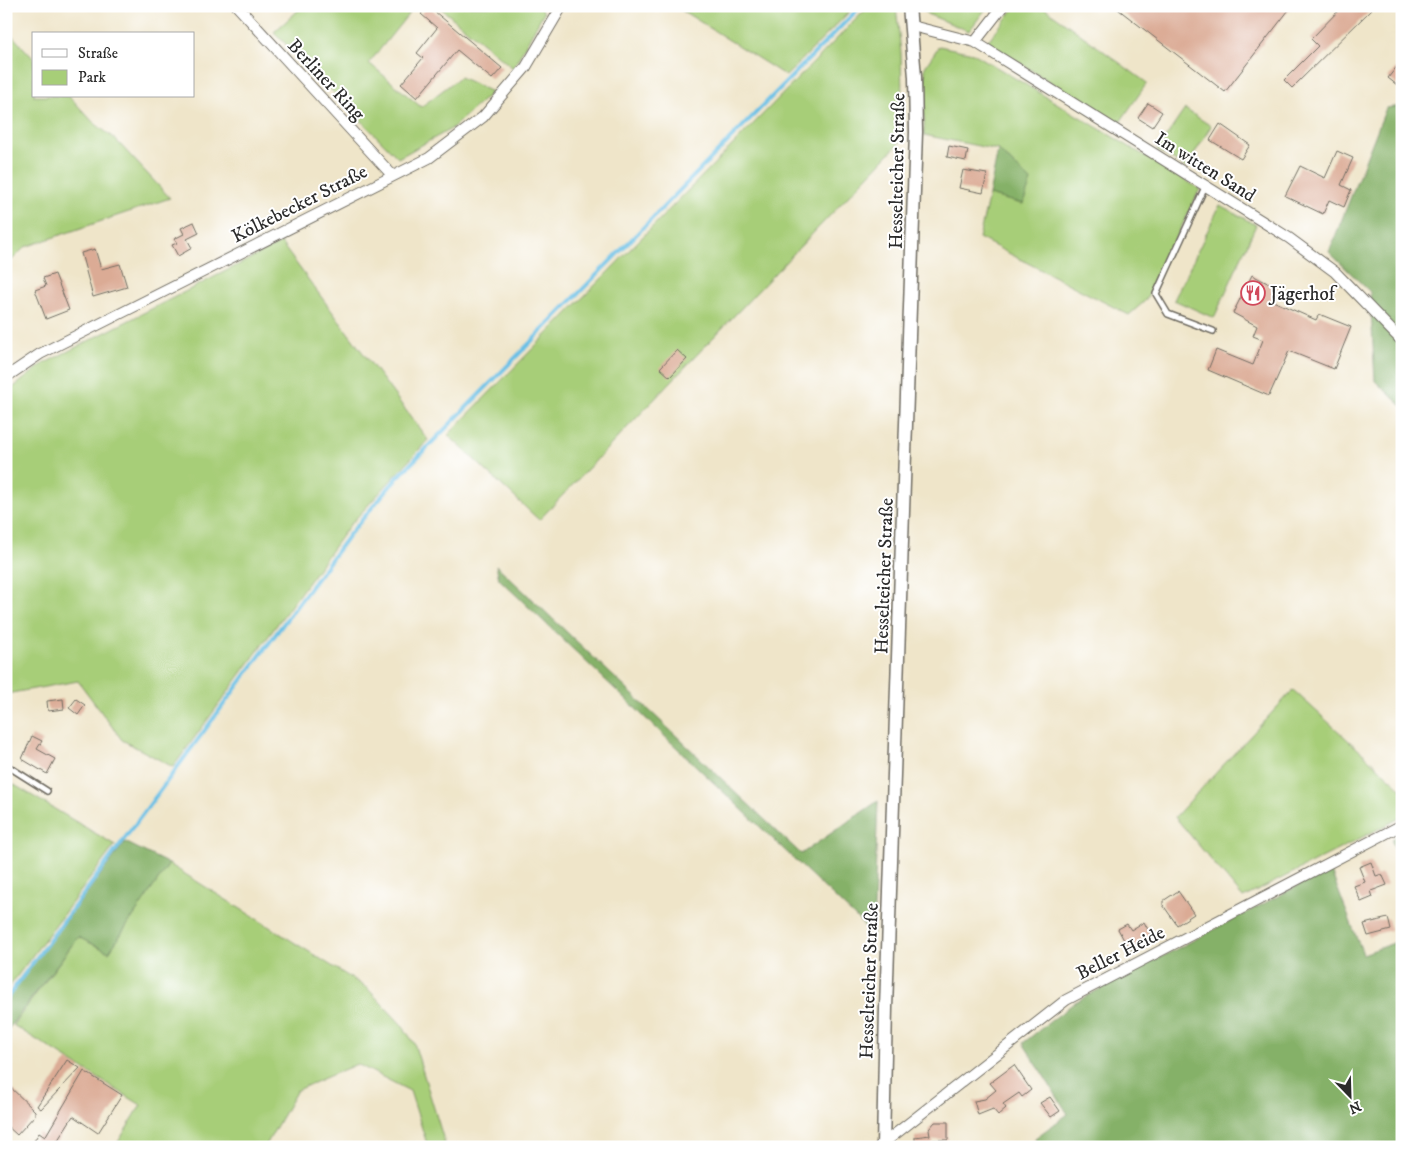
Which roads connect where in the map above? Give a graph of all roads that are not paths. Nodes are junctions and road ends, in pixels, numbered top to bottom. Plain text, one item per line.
1 (237, 6) edge
2 (562, 6) edge
3 (909, 6) edge
4 (1003, 6) edge
5 (912, 26) junction
6 (975, 42) junction
7 (392, 175) junction
8 (1205, 187) junction
9 (1213, 332) dead end
10 (1402, 341) edge
11 (6, 377) edge
12 (6, 765) edge
13 (47, 791) dead end
14 (1402, 825) edge
15 (882, 1145) edge

1 - 7 street, Berliner Ring
2 - 7 street, Kölkebecker Straße
3 - 5 street, Hesselteicher Straße
4 - 6 street
5 - 6 street, Im witten Sand
5 - 15 street, Hesselteicher Straße
6 - 8 street, Im witten Sand
7 - 11 street, Kölkebecker Straße
8 - 9 lane
8 - 10 street, Im witten Sand
12 - 13 lane
14 - 15 street, Beller Heide

